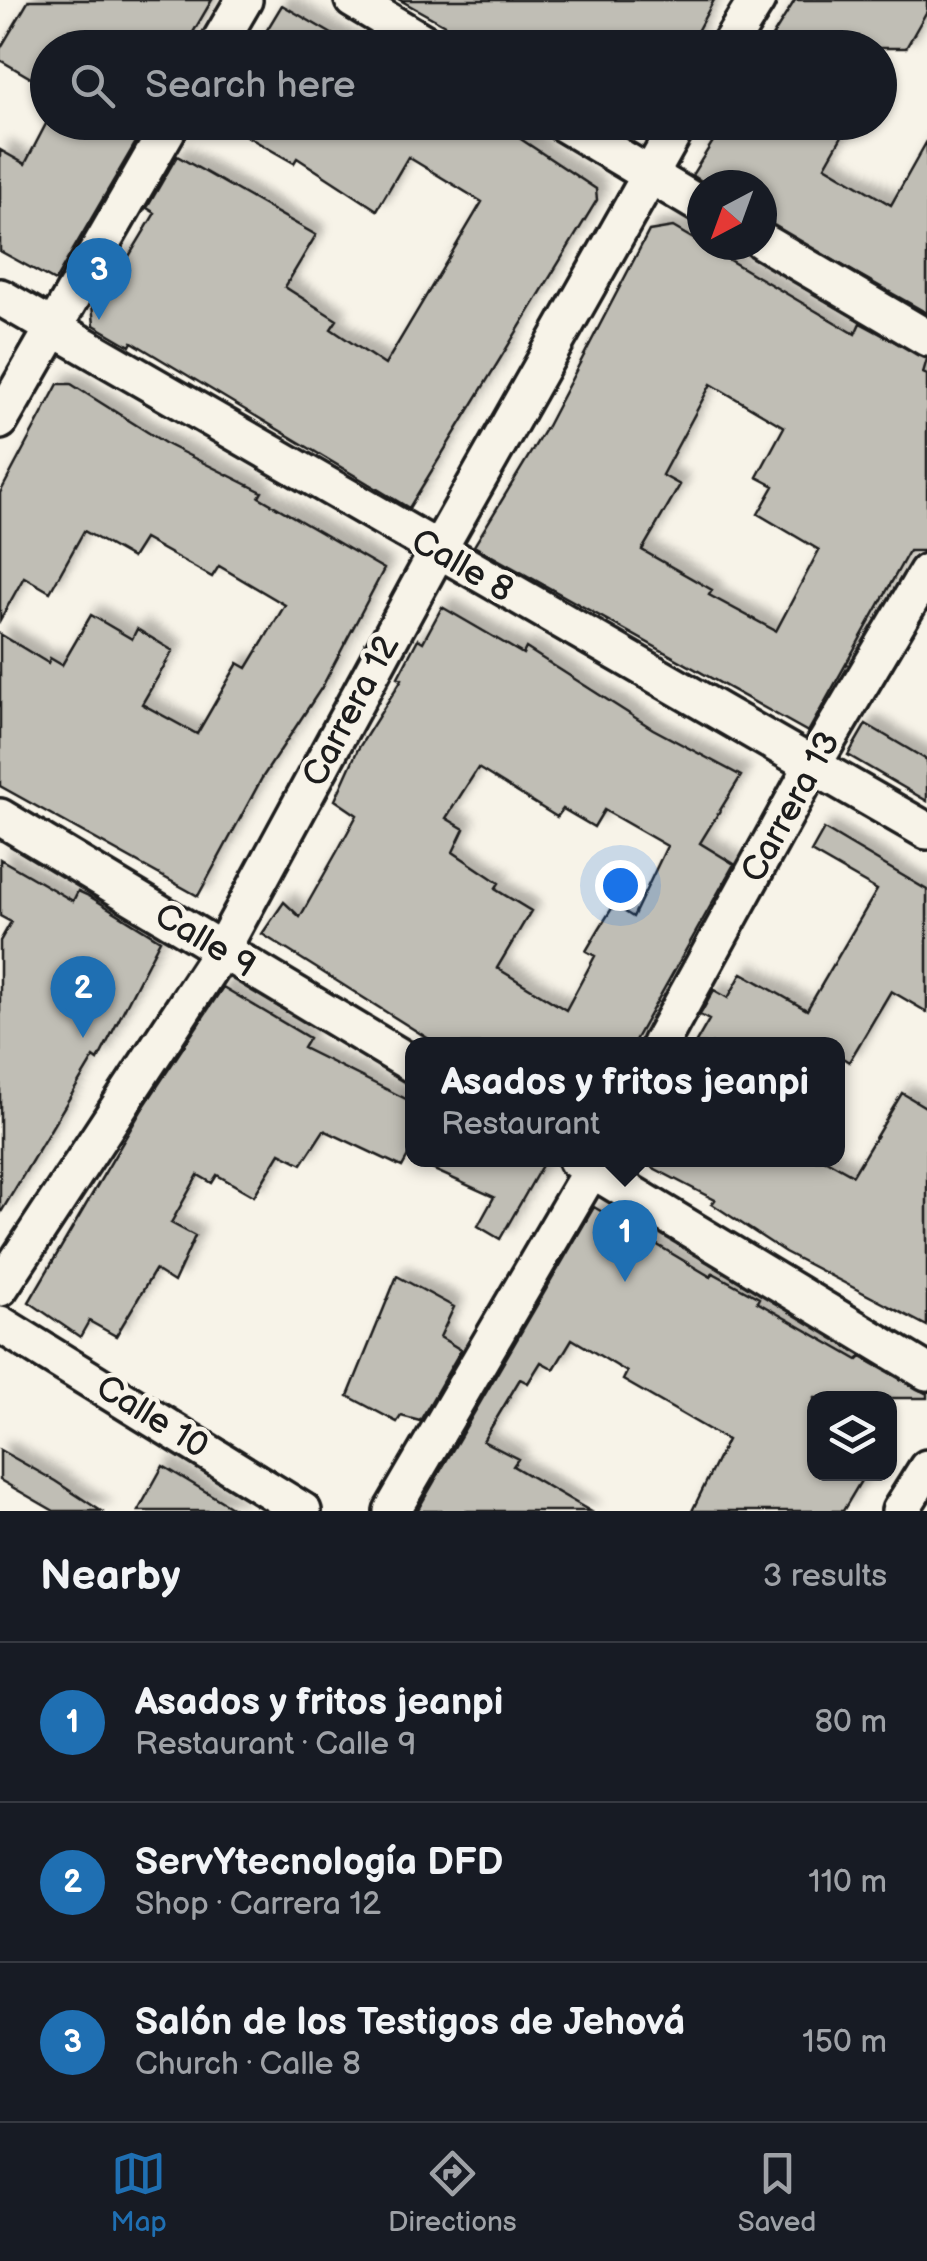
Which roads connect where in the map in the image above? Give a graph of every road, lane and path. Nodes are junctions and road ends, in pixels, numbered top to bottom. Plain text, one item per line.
1 (244, 0) edge
2 (353, 0) edge
3 (757, 0) edge
4 (226, 30) edge
5 (404, 30) edge
6 (738, 30) edge
7 (161, 140) edge
8 (590, 140) edge
9 (669, 140) edge
10 (648, 174) junction
11 (687, 197) edge
12 (777, 250) edge
13 (0, 297) edge
14 (52, 326) junction
15 (927, 338) edge
16 (0, 421) edge
17 (437, 552) junction
18 (927, 572) edge
19 (814, 763) junction
20 (0, 816) edge
21 (927, 831) edge
22 (221, 952) junction
23 (664, 1037) edge
24 (405, 1060) edge
25 (585, 1167) edge
26 (596, 1167) edge
27 (0, 1288) edge
28 (0, 1324) edge
29 (927, 1372) edge
30 (927, 1468) edge
31 (303, 1511) edge
32 (392, 1511) edge
33 (900, 1511) edge

1 - 4 street
2 - 5 street
3 - 6 street
7 - 14 street
8 - 10 street
9 - 10 street, Carrera 12
10 - 11 street
10 - 17 street, Carrera 12
12 - 15 street
13 - 14 street, Calle 8
14 - 16 street
14 - 17 street, Calle 8
17 - 19 street, Calle 8
17 - 22 street, Carrera 12
18 - 19 street, Carrera 13
19 - 21 street, Calle 8
19 - 23 street, Carrera 13
20 - 22 street, Calle 9
22 - 24 street, Calle 9
22 - 27 street, Carrera 12
25 - 32 street
26 - 29 street
28 - 31 street, Calle 10
30 - 33 street

